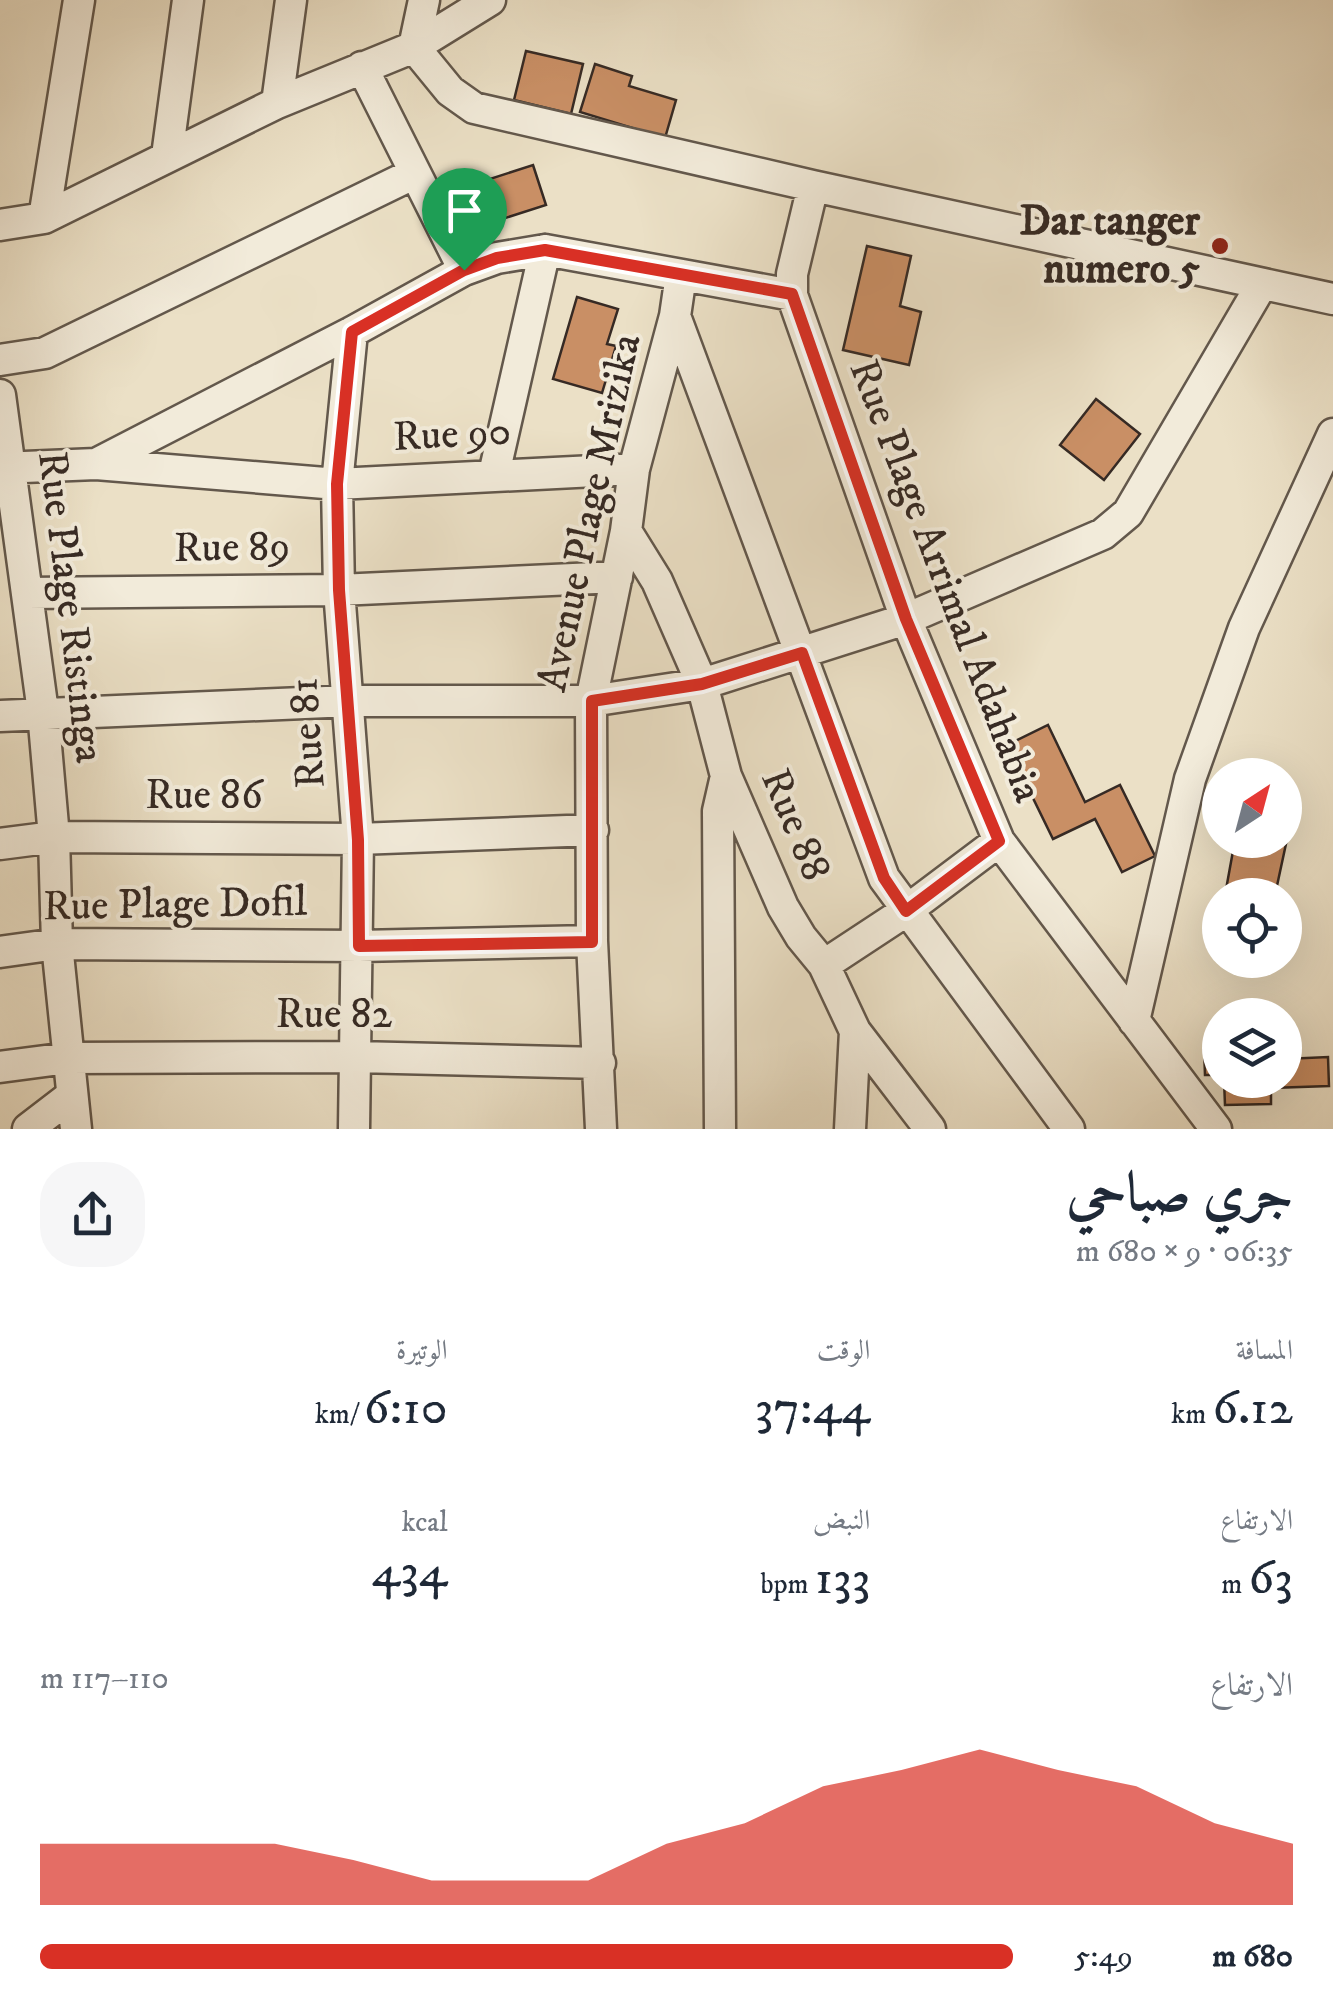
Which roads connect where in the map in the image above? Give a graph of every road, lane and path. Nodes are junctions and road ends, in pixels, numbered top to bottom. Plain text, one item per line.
1 (79, 0) edge
2 (188, 0) edge
3 (290, 0) edge
4 (424, 0) edge
5 (490, 0) edge
6 (414, 47) junction
7 (362, 67) junction
8 (277, 104) junction
9 (167, 156) junction
10 (413, 174) junction
11 (813, 186) junction
12 (44, 218) junction
13 (0, 225) edge
14 (545, 250) junction
15 (464, 270) junction
16 (681, 275) junction
17 (1262, 284) junction
18 (792, 294) junction
19 (1333, 299) edge
20 (674, 316) junction
21 (352, 332) junction
22 (0, 360) edge
23 (0, 395) edge
24 (1333, 434) edge
25 (96, 464) junction
26 (6, 468) edge
27 (634, 470) junction
28 (494, 474) junction
29 (337, 484) junction
30 (626, 531) junction
31 (617, 577) junction
32 (17, 586) edge
33 (339, 590) junction
34 (906, 619) junction
35 (802, 653) junction
36 (702, 684) junction
37 (350, 701) junction
38 (592, 701) junction
39 (43, 712) junction
40 (0, 716) edge
41 (726, 776) junction
42 (593, 830) junction
43 (54, 838) junction
44 (358, 840) junction
45 (999, 841) junction
46 (0, 844) edge
47 (906, 911) junction
48 (592, 942) junction
49 (57, 944) junction
50 (359, 946) junction
51 (0, 952) edge
52 (824, 965) junction
53 (1134, 1022) junction
54 (855, 1031) junction
55 (356, 1057) junction
56 (68, 1058) junction
57 (600, 1063) junction
58 (0, 1067) edge
59 (70, 1096) junction
60 (28, 1129) edge
61 (76, 1129) edge
62 (354, 1129) edge
63 (601, 1129) edge
64 (720, 1129) edge
65 (850, 1129) edge
66 (930, 1129) edge
67 (1069, 1129) edge
68 (1216, 1129) edge

1 - 12 street
2 - 9 street
3 - 8 street
4 - 6 street
5 - 6 street
6 - 7 street
6 - 11 street
7 - 8 street
7 - 10 street
8 - 9 street
9 - 12 street
10 - 15 street
10 - 22 street
11 - 17 street
11 - 18 street, Rue Plage Arrimal Adahabia
12 - 13 street
14 - 15 street
14 - 16 street
14 - 28 street
15 - 21 street
16 - 18 street
16 - 20 street, Avenue Plage Mrizika
17 - 19 street
17 - 34 street
18 - 34 street, Rue Plage Arrimal Adahabia
20 - 27 street, Avenue Plage Mrizika
20 - 35 street
21 - 25 street
21 - 29 street, Rue 81
23 - 26 street, Rue Plage Ristinga
24 - 53 street
25 - 26 street
25 - 29 street, Rue 90
26 - 32 street, Rue Plage Ristinga
27 - 28 street, Rue 90
27 - 30 street, Avenue Plage Mrizika
28 - 29 street, Rue 90
29 - 33 street, Rue 81
30 - 31 street, Avenue Plage Mrizika
30 - 36 street, Rue 88
31 - 33 street, Rue 89
31 - 38 street, Avenue Plage Mrizika
32 - 33 street, Rue 89
32 - 39 street, Rue Plage Ristinga
33 - 37 street, Rue 81
34 - 35 street
34 - 45 street, Rue Plage Arrimal Adahabia
35 - 36 street
35 - 47 street
36 - 38 street
36 - 41 street, Rue 88
37 - 38 street
37 - 39 street
37 - 44 street, Rue 81
38 - 42 street, Avenue Plage Mrizika
39 - 40 street
39 - 43 street, Rue Plage Ristinga
41 - 52 street, Rue 88
41 - 64 street
42 - 44 street, Rue 86
42 - 48 street, Avenue Plage Mrizika
43 - 44 street, Rue 86
43 - 46 street, Rue 86
43 - 49 street, Rue Plage Ristinga
44 - 50 street, Rue 81
45 - 47 street
45 - 53 street, Rue Plage Arrimal Adahabia
47 - 52 street
47 - 67 street
48 - 50 street, Rue Plage Dofil
48 - 57 street, Avenue Plage Mrizika
49 - 50 street, Rue Plage Dofil
49 - 51 street, Rue Plage Dofil
49 - 56 street, Rue Plage Ristinga
50 - 55 street, Rue 81
52 - 54 street, Rue 88
53 - 68 street, Rue Plage Arrimal Adahabia
54 - 65 street
54 - 66 street, Rue 88
55 - 56 street, Rue 82
55 - 57 street, Rue 82
55 - 62 street, Rue 81
56 - 58 street, Rue 82
56 - 59 street, Rue Plage Ristinga
57 - 63 street, Avenue Plage Mrizika
59 - 60 street
59 - 61 street, Rue Plage Ristinga

